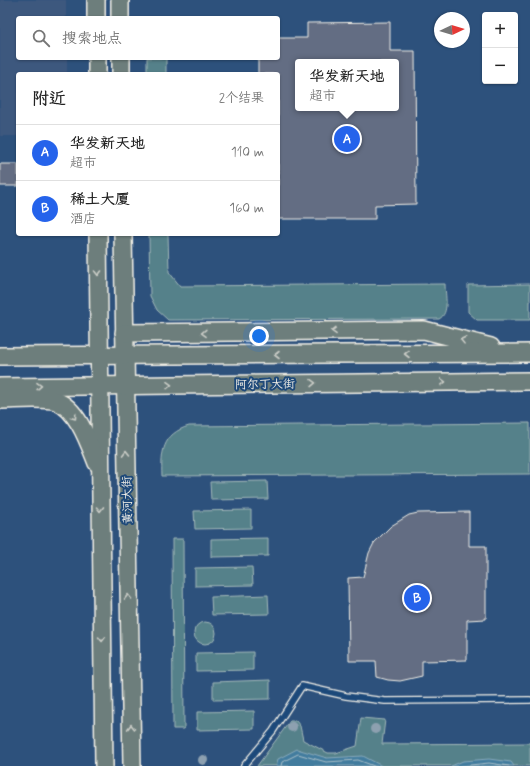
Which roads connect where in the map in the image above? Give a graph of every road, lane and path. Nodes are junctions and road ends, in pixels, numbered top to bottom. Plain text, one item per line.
1 (96, 0) edge
2 (120, 0) edge
3 (96, 16) edge
4 (120, 16) edge
5 (96, 60) edge
6 (121, 60) edge
7 (97, 72) edge
8 (121, 72) edge
9 (98, 236) edge
10 (123, 236) edge
11 (124, 333) junction
12 (522, 353) edge
13 (99, 355) junction
14 (0, 356) edge
15 (124, 356) junction
16 (530, 381) edge
17 (99, 385) junction
18 (124, 385) junction
19 (0, 387) edge
20 (0, 400) edge
21 (100, 470) junction
22 (530, 700) edge
23 (104, 766) edge
24 (132, 766) edge
25 (244, 766) edge

1 - 3 main road
2 - 4 main road
5 - 7 main road
6 - 8 main road
9 -> 13 main road
10 - 11 main road, 黄河大街
12 -> 11 main road
11 - 15 main road, 黄河大街
12 -> 15 main road
13 - 14 main road
13 - 15 main road
13 - 17 main road
15 - 18 main road, 黄河大街
18 -> 16 main road, 阿尔丁大街
17 - 18 main road, 阿尔丁大街
19 -> 17 main road, 阿尔丁大街
17 - 21 main road
24 -> 18 main road, 黄河大街
20 -> 21 main road
21 -> 23 main road
22 - 25 lane

